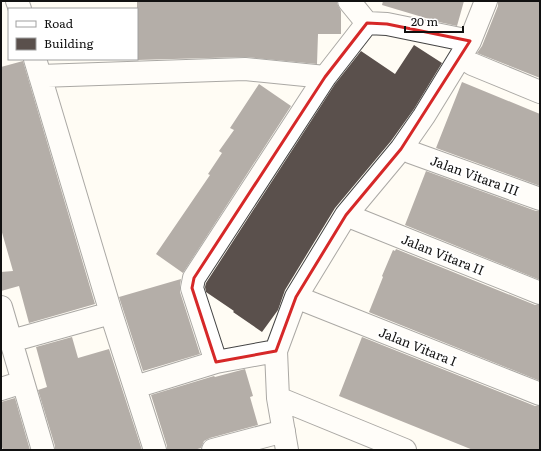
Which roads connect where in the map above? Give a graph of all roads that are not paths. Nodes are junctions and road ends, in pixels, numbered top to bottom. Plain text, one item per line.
1 (349, 1) edge
2 (486, 1) edge
3 (367, 23) junction
4 (470, 42) junction
5 (472, 64) dead end
6 (38, 68) edge
7 (325, 77) junction
8 (540, 92) edge
9 (410, 152) dead end
10 (540, 199) edge
11 (346, 215) junction
12 (540, 293) edge
13 (296, 298) junction
14 (1, 307) edge
15 (111, 313) junction
16 (11, 341) junction
17 (276, 351) junction
18 (216, 362) junction
19 (23, 382) junction
20 (135, 387) junction
21 (1, 389) edge
22 (540, 394) edge
23 (278, 398) junction
24 (285, 441) edge
25 (43, 450) edge
26 (155, 450) edge
27 (213, 450) edge
28 (405, 450) edge

1 - 3 street
2 - 4 street
3 - 4 street
3 - 7 street
4 - 11 street
5 - 8 street
6 - 7 street
6 - 15 street
7 - 18 street
9 - 10 street, Jalan Vitara III
11 - 12 street, Jalan Vitara II
11 - 13 street
13 - 17 street
13 - 22 street, Jalan Vitara I
14 - 16 street
15 - 16 street
15 - 20 street
16 - 19 street
17 - 18 street
17 - 23 street
18 - 20 street
19 - 21 street
19 - 25 street
20 - 26 street
23 - 24 street
23 - 28 street
24 - 27 street

